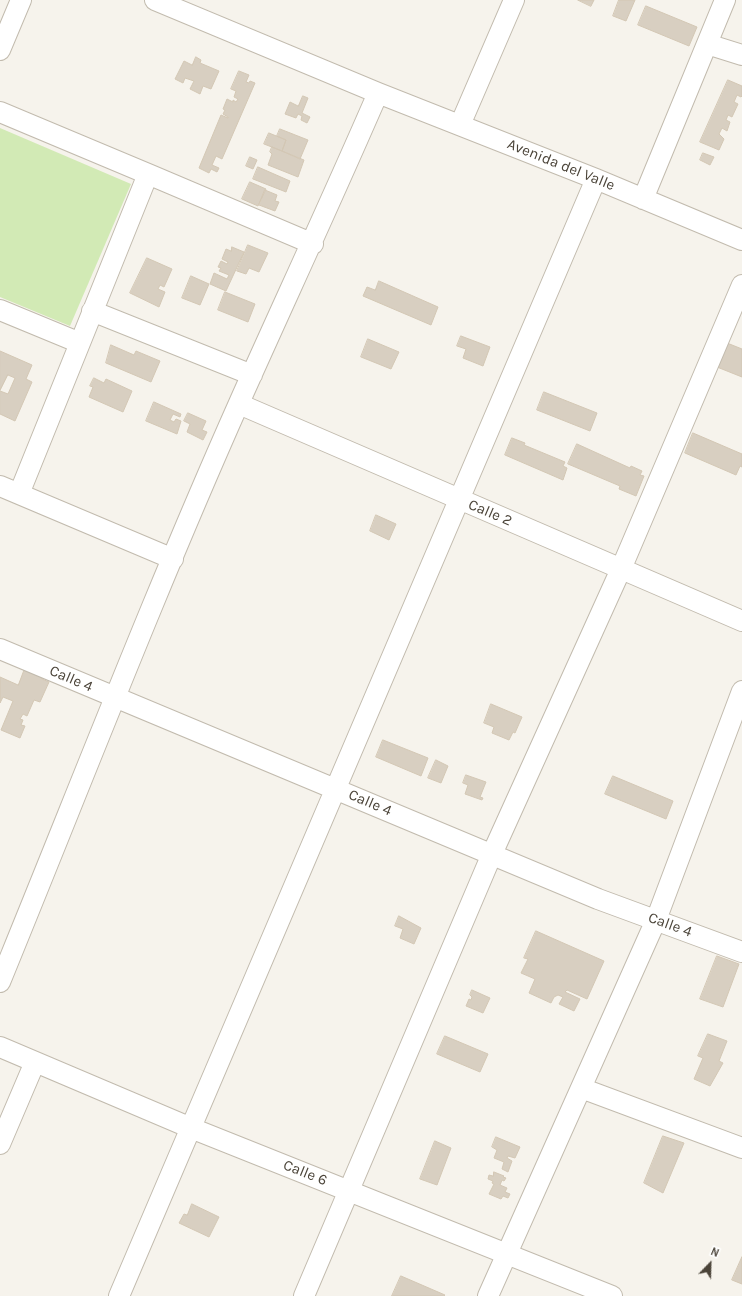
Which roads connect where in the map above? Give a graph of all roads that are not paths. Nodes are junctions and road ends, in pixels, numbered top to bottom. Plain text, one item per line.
1 (21, 0) edge
2 (155, 0) edge
3 (514, 0) edge
4 (725, 0) edge
5 (707, 44) junction
6 (0, 50) edge
7 (742, 55) edge
8 (378, 93) junction
9 (0, 112) edge
10 (460, 125) junction
11 (148, 174) junction
12 (596, 179) junction
13 (643, 199) junction
14 (742, 240) edge
15 (313, 244) junction
16 (742, 285) edge
17 (0, 310) edge
18 (92, 311) junction
19 (80, 343) junction
20 (252, 375) junction
21 (239, 404) junction
22 (0, 486) edge
23 (18, 494) junction
24 (460, 500) junction
25 (173, 559) junction
26 (621, 569) junction
27 (742, 621) edge
28 (0, 649) edge
29 (742, 691) edge
30 (116, 698) junction
31 (337, 789) junction
32 (492, 854) junction
33 (656, 920) junction
34 (742, 952) edge
35 (0, 982) edge
36 (0, 1047) edge
37 (35, 1062) junction
38 (581, 1088) junction
39 (190, 1128) junction
40 (0, 1144) edge
41 (742, 1148) edge
42 (350, 1191) junction
43 (506, 1253) junction
44 (119, 1296) edge
45 (304, 1296) edge
46 (488, 1296) edge
47 (612, 1296) edge

1 - 6 street
2 - 8 street, Avenida del Valle
3 - 10 street
4 - 5 street
5 - 7 street
5 - 13 street
8 - 10 street, Avenida del Valle
8 - 15 street
9 - 11 street
10 - 12 street, Avenida del Valle
11 - 15 street
11 - 18 street
12 - 13 street, Avenida del Valle
12 - 24 street
13 - 14 street, Avenida del Valle
15 - 20 street
16 - 26 street
17 - 19 street
18 - 19 street
18 - 20 street
19 - 23 street
20 - 21 street
21 - 24 street, Calle 2
21 - 25 street
22 - 23 street
23 - 25 street
24 - 26 street, Calle 2
24 - 31 street
25 - 30 street
26 - 27 street, Calle 2
26 - 32 street
28 - 30 street, Calle 4
29 - 33 street
30 - 31 street, Calle 4
30 - 35 street
31 - 32 street, Calle 4
31 - 39 street
32 - 33 street, Calle 4
32 - 42 street
33 - 34 street, Calle 4
33 - 38 street
36 - 37 street, Calle 6
37 - 39 street, Calle 6
37 - 40 street
38 - 41 street
38 - 43 street
39 - 42 street, Calle 6
39 - 44 street
42 - 43 street, Calle 6
42 - 45 street
43 - 46 street
43 - 47 street, Calle 6

